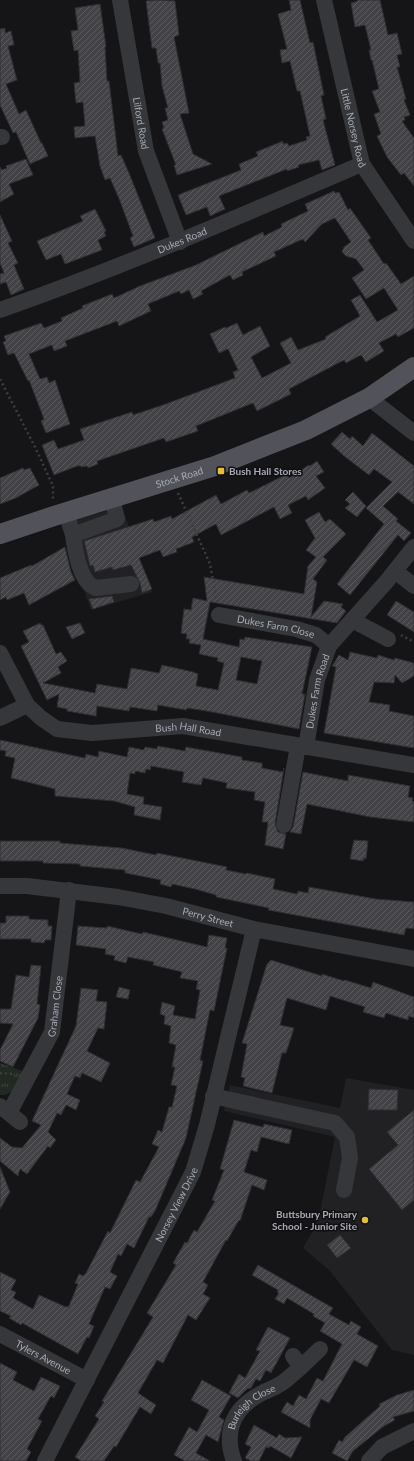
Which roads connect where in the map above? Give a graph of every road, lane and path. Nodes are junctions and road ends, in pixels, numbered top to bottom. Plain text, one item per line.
1 (120, 0) edge
2 (324, 0) edge
3 (362, 164) junction
4 (414, 241) edge
5 (180, 242) junction
6 (0, 310) edge
7 (414, 367) edge
8 (0, 379) edge
9 (369, 398) junction
10 (414, 433) edge
11 (171, 478) junction
12 (112, 498) junction
13 (60, 514) junction
14 (0, 534) edge
15 (72, 535) junction
16 (414, 546) edge
17 (395, 571) junction
18 (131, 584) dead end
19 (414, 586) edge
20 (219, 615) joint
21 (352, 620) junction
22 (388, 639) dead end
23 (329, 646) junction
24 (0, 653) edge
25 (27, 705) junction
26 (0, 718) edge
27 (302, 746) junction
28 (414, 765) edge
29 (284, 825) dead end
30 (0, 886) edge
31 (69, 890) junction
32 (254, 930) junction
33 (414, 959) edge
34 (213, 1096) junction
35 (10, 1114) edge
36 (344, 1190) dead end
37 (0, 1334) edge
38 (320, 1348) dead end
39 (88, 1380) junction
40 (414, 1431) edge
41 (45, 1461) edge
42 (234, 1461) edge
43 (369, 1461) edge

1 - 5 street, Lilford Road
2 - 3 street, Little Norsey Road
3 - 4 street, Little Norsey Road
3 - 5 street, Dukes Road
5 - 6 street, Dukes Road
7 - 9 main road, Stock Road
8 - 13 path
9 - 10 street
9 - 11 main road, Stock Road
11 - 12 main road, Stock Road
11 - 20 path
12 - 13 main road, Stock Road
12 - 15 street
13 - 14 main road, Stock Road
13 - 15 street
15 - 18 street
16 - 17 street, Dukes Farm Road
17 - 19 street
17 - 21 street, Dukes Farm Road
20 - 23 street, Dukes Farm Close
21 - 22 street
21 - 23 street, Dukes Farm Road
23 - 27 street, Dukes Farm Road
24 - 25 street, Bush Hall Road
25 - 26 street
25 - 27 street, Bush Hall Road
27 - 28 street, Bush Hall Road
27 - 29 street, Dukes Farm Road
30 - 31 street, Perry Street
31 - 32 street, Perry Street
31 - 35 street, Graham Close
32 - 33 street, Perry Street
32 - 34 street, Norsey View Drive
34 - 36 street
34 - 39 street, Norsey View Drive
37 - 39 street, Tylers Avenue
38 - 42 street, Burleigh Close
39 - 41 street, Norsey View Drive
40 - 43 street

